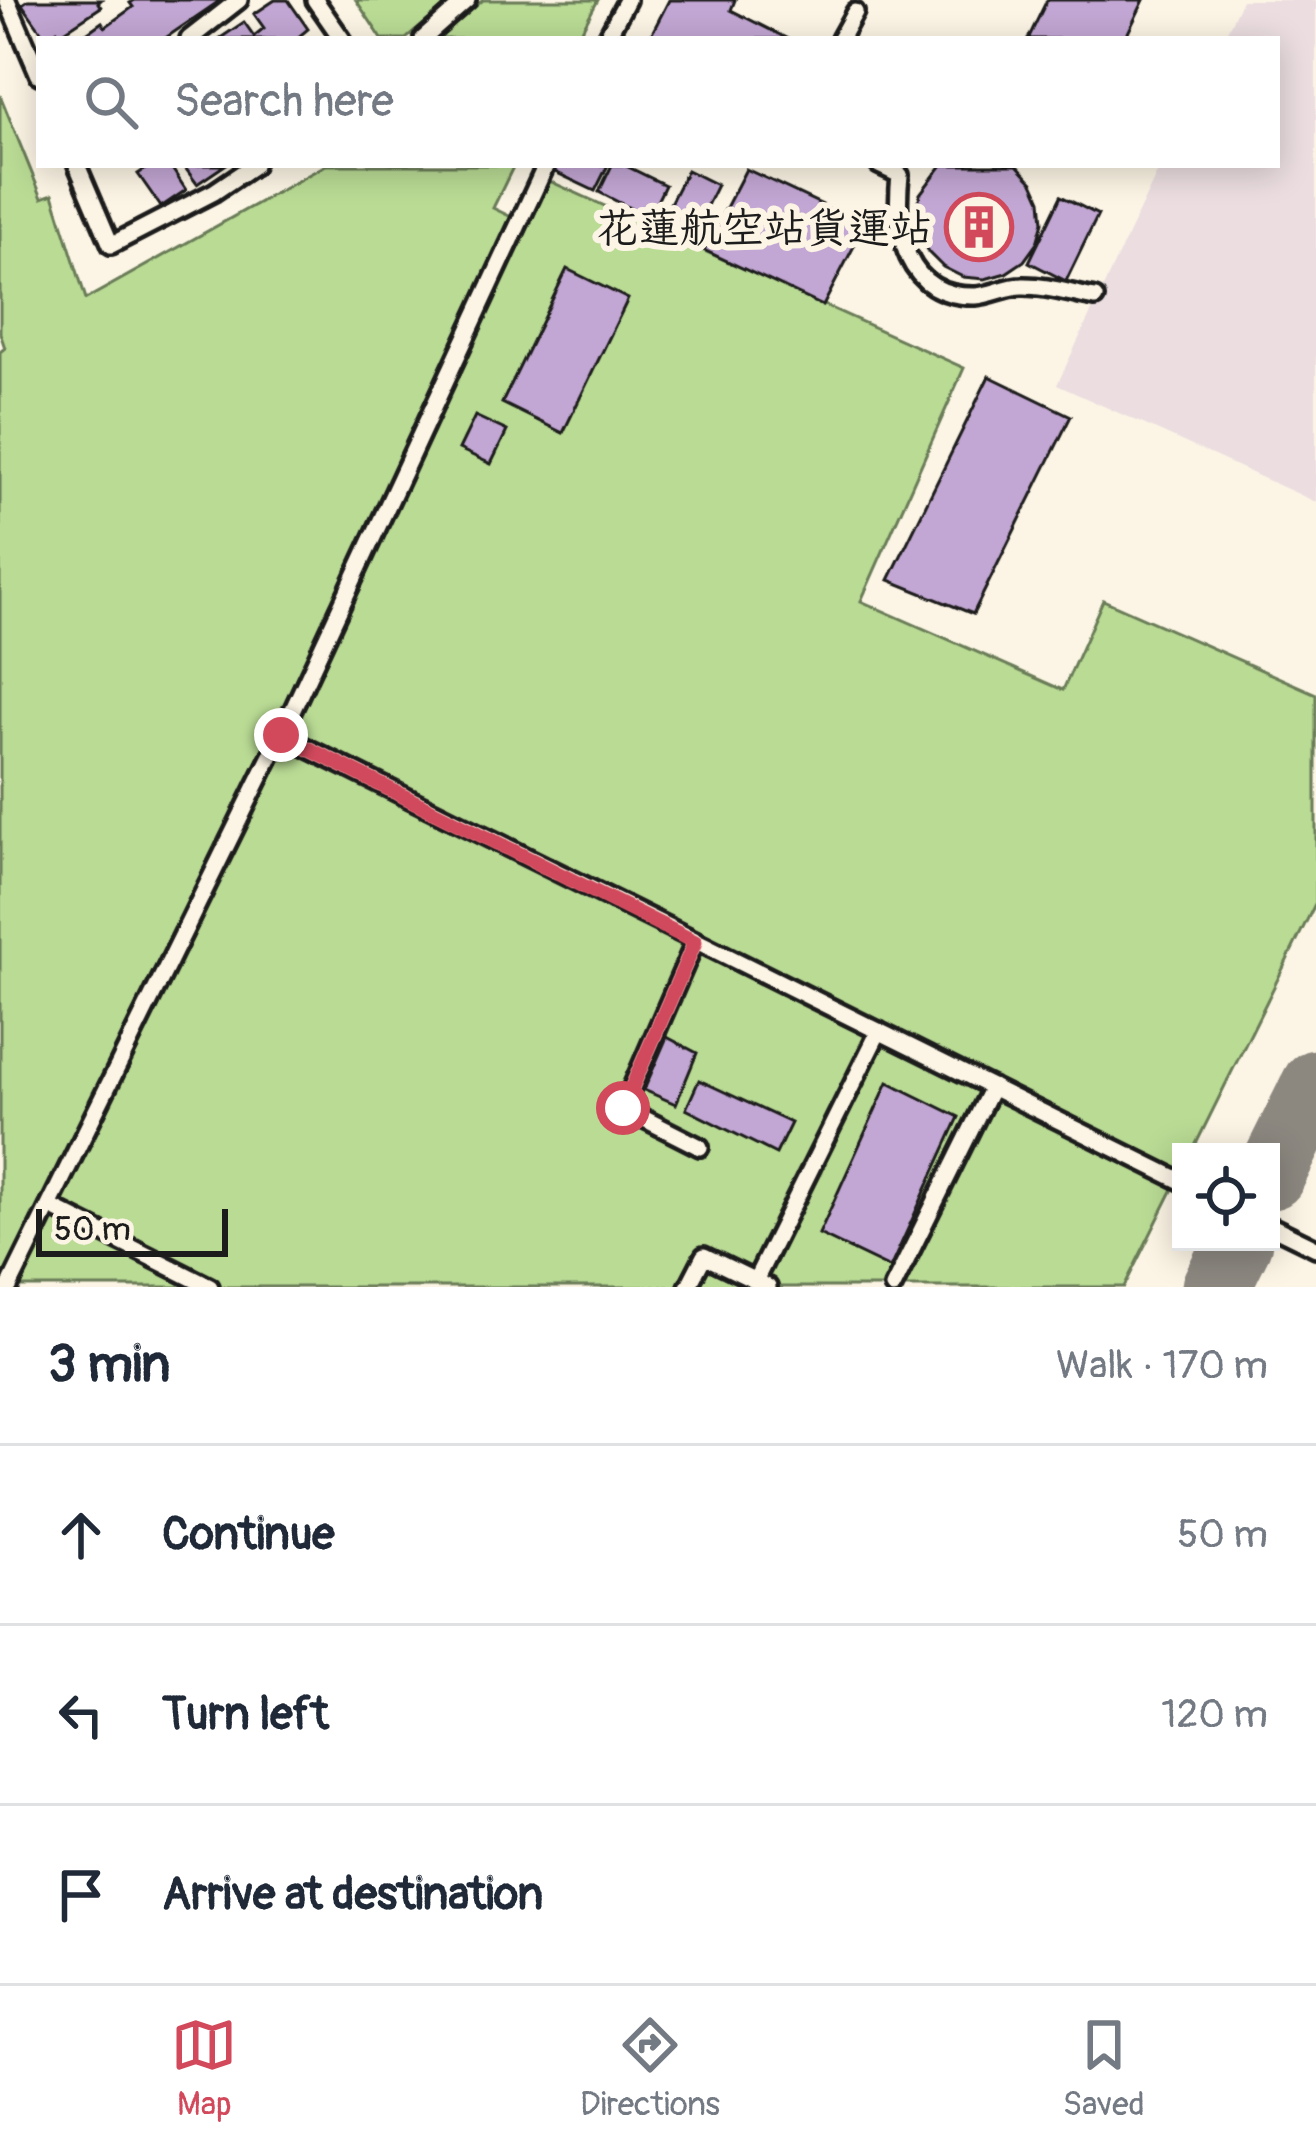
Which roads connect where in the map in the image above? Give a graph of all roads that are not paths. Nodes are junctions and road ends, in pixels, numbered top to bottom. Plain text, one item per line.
1 (8, 0) edge
2 (239, 0) edge
3 (314, 0) edge
4 (467, 0) edge
5 (627, 0) edge
6 (854, 4) edge
7 (193, 36) edge
8 (340, 36) edge
9 (426, 36) edge
10 (609, 36) edge
11 (842, 36) edge
12 (36, 68) edge
13 (78, 168) edge
14 (250, 168) edge
15 (545, 168) edge
16 (885, 168) edge
17 (1095, 298) dead end
18 (281, 735) junction
19 (695, 942) junction
20 (879, 1031) junction
21 (992, 1087) junction
22 (700, 1147) dead end
23 (1172, 1177) edge
24 (49, 1206) junction
25 (1280, 1230) edge
26 (1316, 1248) edge
27 (762, 1284) edge
28 (9, 1287) edge
29 (209, 1287) edge
30 (688, 1287) edge
31 (893, 1287) edge

1 - 12 lane
2 - 7 lane
3 - 8 lane
4 - 9 lane
5 - 10 lane
6 - 11 lane
13 - 14 lane
15 - 18 lane
16 - 17 lane
18 - 19 lane
18 - 24 lane
19 - 20 lane
19 - 22 lane
20 - 21 lane
20 - 27 lane
21 - 23 lane
21 - 31 lane
24 - 28 lane
24 - 29 lane
25 - 26 lane
27 - 30 lane

